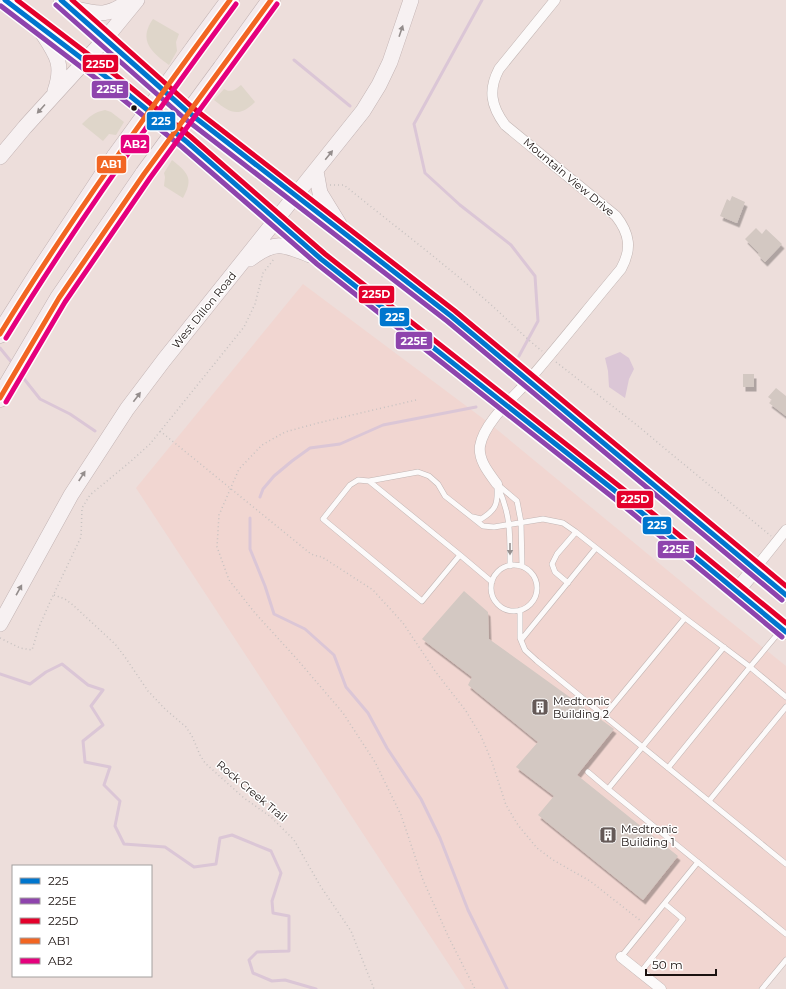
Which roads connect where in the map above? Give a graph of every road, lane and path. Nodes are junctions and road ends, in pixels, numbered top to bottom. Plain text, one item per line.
1 (5, 0) edge
2 (130, 0) edge
3 (137, 0) edge
4 (230, 0) edge
5 (270, 0) edge
6 (411, 0) edge
7 (555, 0) edge
8 (65, 4) edge
9 (38, 26) junction
10 (105, 39) junction
11 (84, 61) junction
12 (54, 95) junction
13 (0, 157) edge
14 (316, 171) junction
15 (330, 185) dead end
16 (296, 196) junction
17 (277, 221) junction
18 (347, 235) junction
19 (278, 245) junction
20 (321, 259) junction
21 (239, 266) junction
22 (4, 326) edge
23 (548, 356) junction
24 (529, 380) junction
25 (0, 398) edge
26 (416, 400) dead end
27 (505, 404) junction
28 (160, 431) junction
29 (369, 481) junction
30 (497, 484) junction
31 (231, 488) junction
32 (470, 516) junction
33 (521, 522) junction
34 (510, 524) junction
35 (786, 530) edge
36 (576, 532) junction
37 (777, 541) junction
38 (596, 548) junction
39 (460, 555) junction
40 (510, 566) junction
41 (522, 566) junction
42 (754, 570) junction
43 (492, 582) junction
44 (568, 583) junction
45 (737, 591) junction
46 (53, 595) junction
47 (786, 595) edge
48 (520, 610) junction
49 (684, 618) junction
50 (0, 624) edge
51 (784, 630) edge
52 (0, 638) edge
53 (521, 640) junction
54 (724, 647) junction
55 (750, 667) junction
56 (786, 697) edge
57 (786, 708) edge
58 (604, 716) junction
59 (642, 747) junction
60 (668, 768) junction
61 (588, 772) dead end
62 (608, 788) junction
63 (709, 801) junction
64 (698, 862) junction
65 (786, 864) edge
66 (665, 904) junction
67 (647, 926) junction
68 (786, 934) edge
69 (621, 957) joint
70 (786, 960) edge
71 (640, 972) junction
72 (374, 989) edge
73 (476, 989) edge
74 (661, 989) edge
75 (762, 989) edge

1 - 9 main road
2 - 8 main road
3 - 10 main road
4 - 22 highway, bridge
5 - 25 highway, bridge
14 -> 6 main road, West Dillon Road
7 - 23 street, Mountain View Drive
8 - 10 main road
9 - 11 main road
9 - 12 main road
10 - 11 main road
10 - 16 main road
11 - 12 main road
11 - 17 main road
12 -> 13 main road
14 - 16 main road, West Dillon Road
14 - 18 main road
15 - 23 path
16 - 17 main road, West Dillon Road
16 - 18 main road
17 - 20 main road
17 - 21 main road, West Dillon Road
18 - 24 main road
19 - 20 main road
19 - 21 main road
19 - 28 path
20 - 27 main road
50 -> 21 main road, West Dillon Road
23 - 24 street, Mountain View Drive
23 - 37 path
24 - 27 street, Mountain View Drive
24 - 42 main road
26 - 31 path
27 - 30 street, Mountain View Drive
27 - 45 main road
28 - 31 path
28 - 46 path
29 - 32 lane
29 - 39 lane
29 - 39 lane
30 - 32 lane
30 - 33 lane
30 - 34 lane
31 - 67 path
31 - 73 path
32 - 34 lane
33 - 34 lane
33 - 36 lane
33 - 41 lane
34 -> 40 lane
35 - 37 street
36 - 38 lane
36 - 44 lane
37 - 42 street
38 - 44 lane
38 - 49 lane
39 - 43 lane
40 - 41 lane
40 - 43 lane
41 - 48 lane
42 - 45 main road
42 - 47 main road
43 - 48 lane
44 - 53 lane
45 - 51 main road
46 - 52 path
46 - 72 path, Rock Creek Trail
48 - 53 lane
49 - 54 lane
49 - 58 lane
51 - 55 lane
53 - 58 lane
54 - 55 lane
54 - 59 lane
55 - 56 lane
55 - 60 lane
57 - 63 lane
58 - 59 lane
59 - 60 lane
59 - 62 lane
60 - 63 lane
61 - 62 lane
62 - 64 lane
63 - 65 lane
64 - 66 lane
64 - 68 lane
66 - 67 lane
66 - 71 lane
67 - 69 lane
69 - 71 street
70 - 75 lane
71 - 74 street

